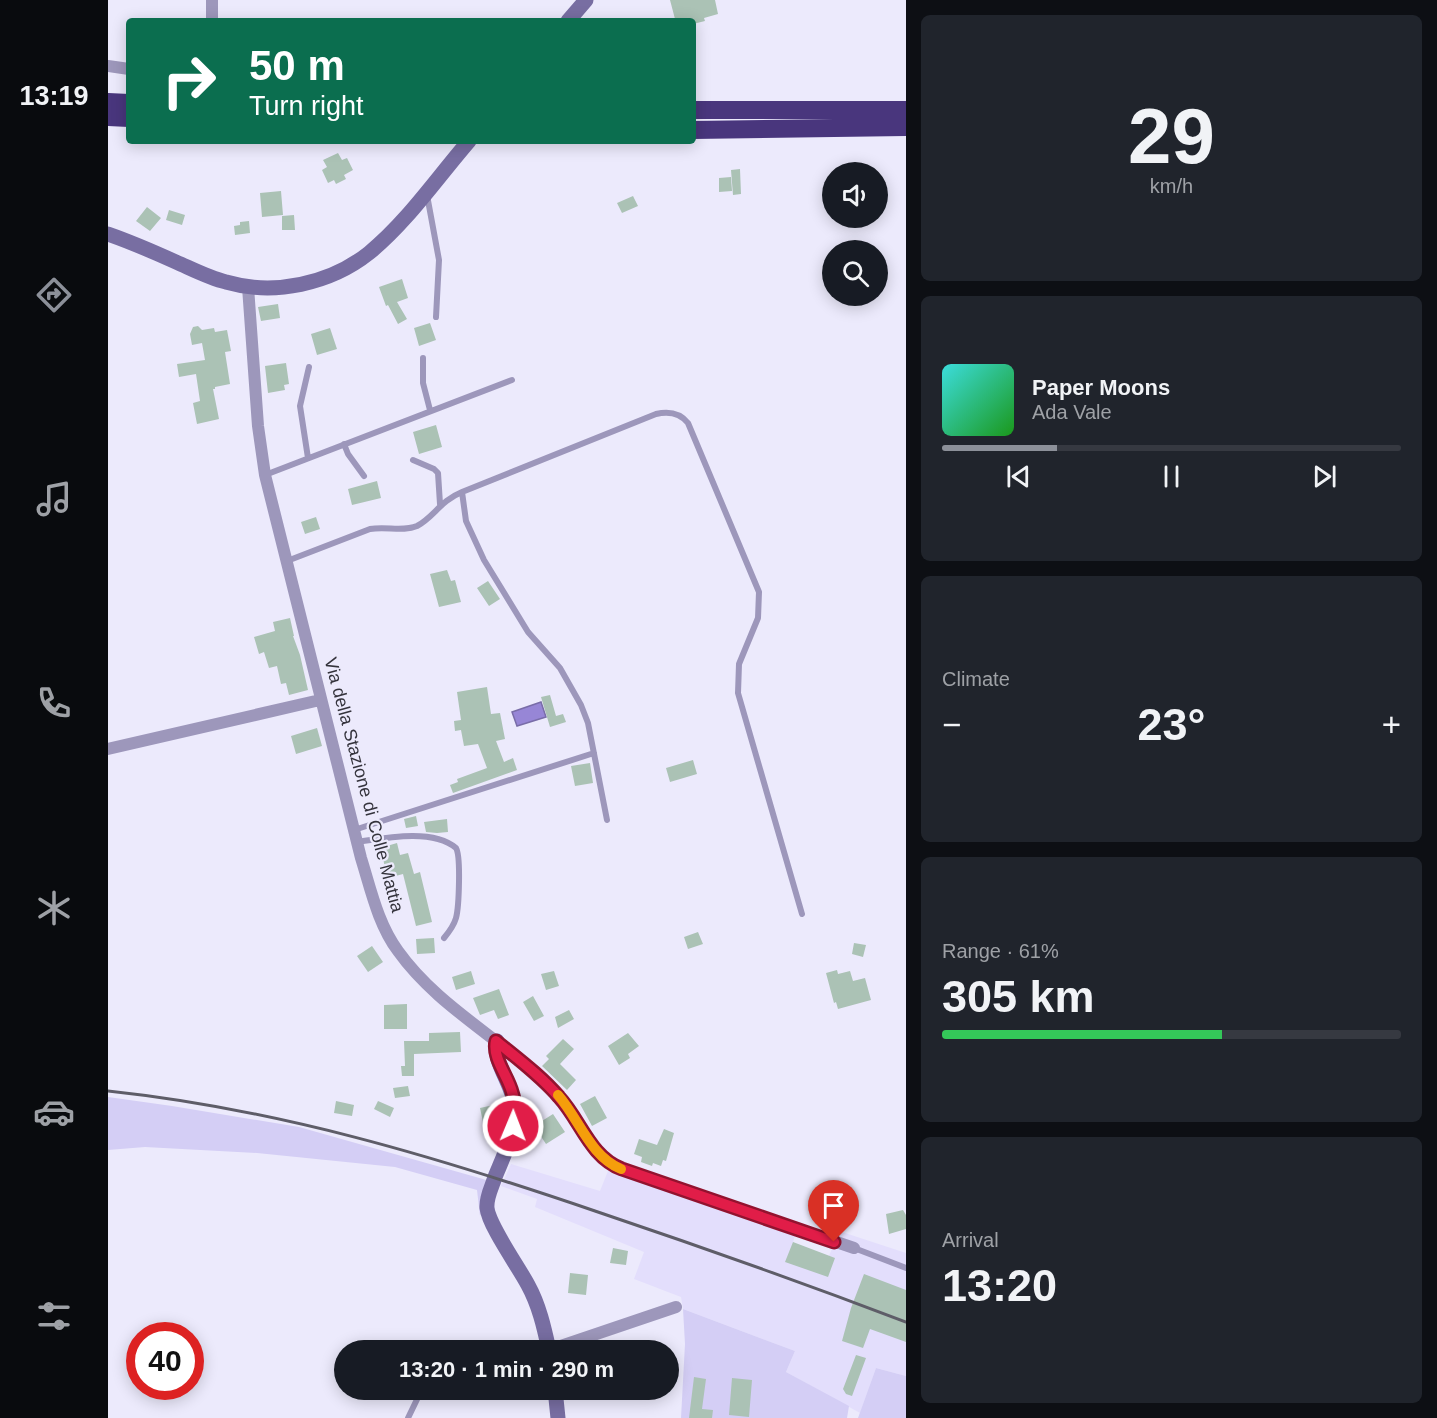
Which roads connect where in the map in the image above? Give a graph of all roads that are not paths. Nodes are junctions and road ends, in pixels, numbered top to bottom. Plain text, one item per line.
1 (212, 0) edge
2 (586, 0) edge
3 (212, 18) edge
4 (571, 18) edge
5 (108, 66) edge
6 (126, 69) edge
7 (108, 102) edge
8 (126, 103) edge
9 (696, 110) edge
10 (906, 110) edge
11 (108, 117) edge
12 (126, 118) edge
13 (906, 127) edge
14 (696, 130) edge
15 (467, 144) edge
16 (426, 192) junction
17 (108, 234) edge
18 (249, 287) junction
19 (436, 316) dead end
20 (423, 358) dead end
21 (309, 367) dead end
22 (512, 380) dead end
23 (430, 410) junction
24 (344, 444) junction
25 (308, 458) junction
26 (413, 460) dead end
27 (265, 475) junction
28 (364, 476) dead end
29 (462, 492) junction
30 (440, 504) junction
31 (286, 561) junction
32 (320, 700) junction
33 (108, 749) edge
34 (594, 753) junction
35 (607, 820) dead end
36 (356, 836) junction
37 (802, 914) dead end
38 (444, 938) dead end
39 (496, 1041) junction
40 (854, 1248) joint
41 (906, 1268) edge
42 (676, 1307) dead end
43 (547, 1340) edge
44 (579, 1340) edge
45 (417, 1400) edge
46 (556, 1400) edge
47 (408, 1418) edge
48 (558, 1418) edge

1 - 3 street
2 - 4 street
5 - 6 street
7 - 8 highway
9 - 10 highway
11 - 12 highway
13 - 14 highway
15 - 16 street
16 - 18 street
16 - 19 lane
17 - 18 street
18 - 27 street, Via della Stazione di Colle Mattia
20 - 23 lane
21 - 25 lane
22 - 23 lane
23 - 24 lane
24 - 25 lane
24 - 28 lane
25 - 27 lane
26 - 30 lane
27 - 31 street, Via della Stazione di Colle Mattia
29 - 30 lane
29 - 34 lane
29 - 37 lane
30 - 31 lane
31 - 32 street, Via della Stazione di Colle Mattia
32 - 33 street
32 - 36 street, Via della Stazione di Colle Mattia
34 - 35 lane
34 - 36 lane
36 - 38 lane
36 - 39 street, Via della Stazione di Colle Mattia
39 - 40 street, Via della Stazione di Colle Mattia
39 - 43 street
40 - 41 lane
42 - 44 street
45 - 47 lane
46 - 48 street

